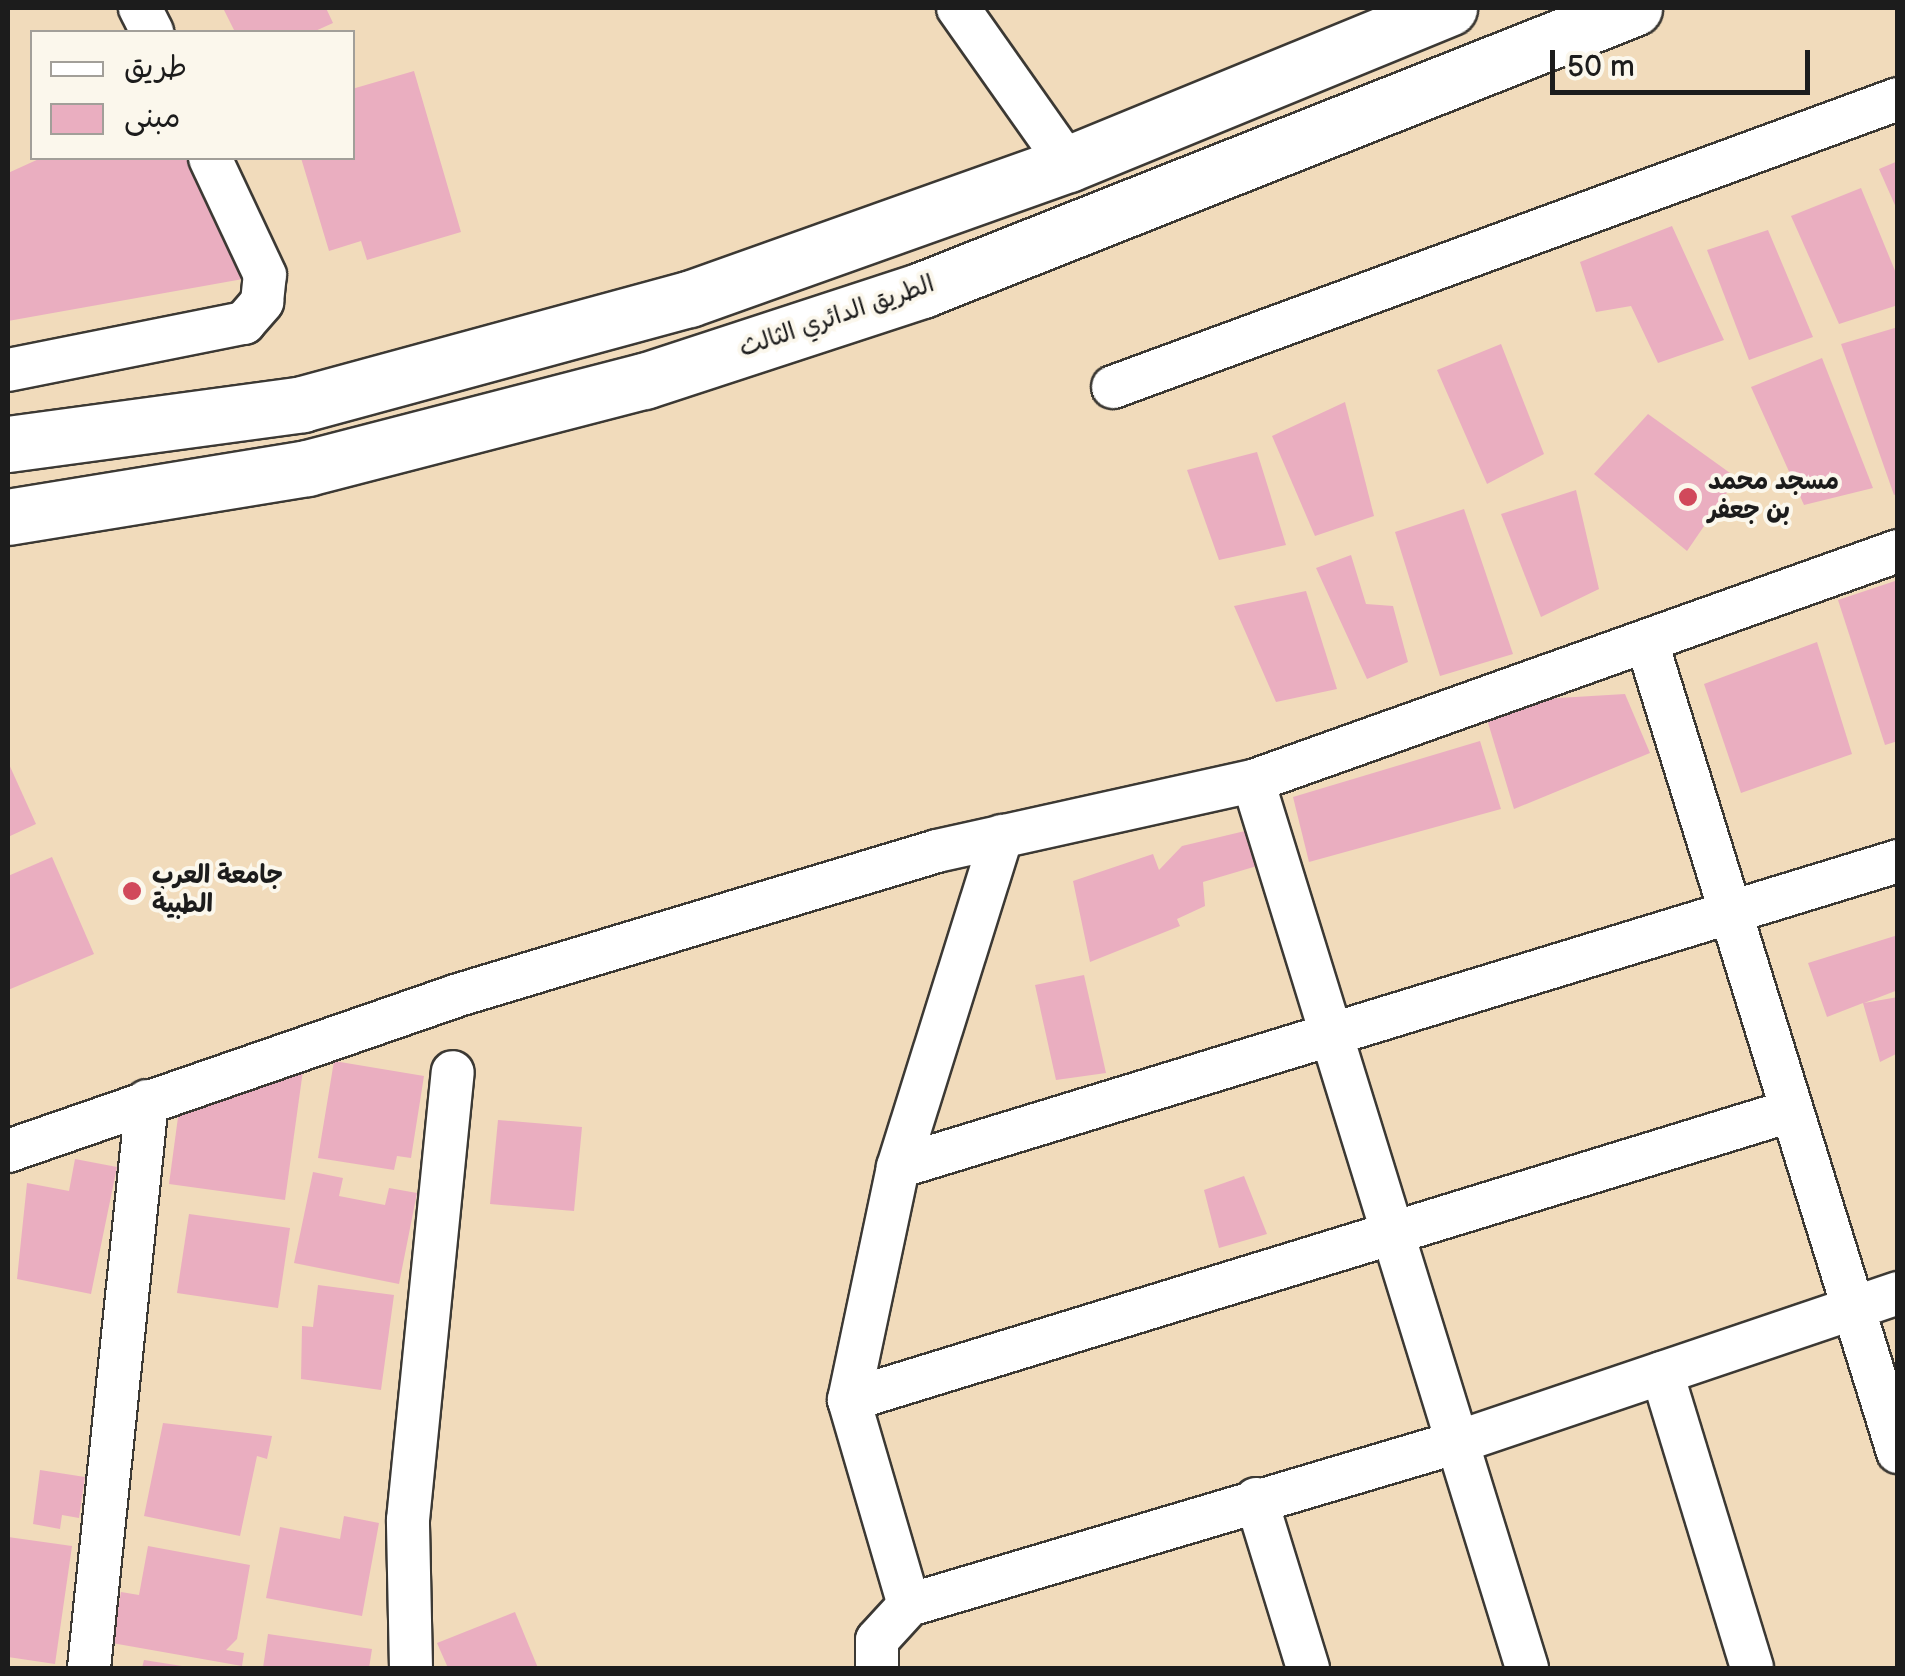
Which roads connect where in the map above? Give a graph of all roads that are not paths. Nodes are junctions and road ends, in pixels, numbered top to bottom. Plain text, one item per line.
1 (958, 8) edge
2 (1449, 8) edge
3 (1634, 8) edge
4 (1898, 99) edge
5 (211, 160) edge
6 (1068, 164) junction
7 (8, 370) edge
8 (1113, 387) dead end
9 (8, 444) edge
10 (8, 517) edge
11 (1898, 551) edge
12 (1648, 646) junction
13 (1253, 782) junction
14 (1002, 836) junction
15 (1898, 861) edge
16 (1734, 915) junction
17 (1332, 1036) junction
18 (452, 1072) dead end
19 (147, 1101) junction
20 (1787, 1112) junction
21 (8, 1151) edge
22 (898, 1166) junction
23 (1394, 1238) junction
24 (1898, 1293) edge
25 (1852, 1308) junction
26 (1662, 1373) junction
27 (849, 1400) junction
28 (1458, 1442) junction
29 (1898, 1452) edge
30 (1256, 1500) junction
31 (910, 1604) junction
32 (89, 1668) edge
33 (411, 1668) edge
34 (878, 1668) edge
35 (1308, 1668) edge
36 (1528, 1668) edge
37 (1752, 1668) edge

1 - 6 street
2 - 6 highway
3 - 10 highway, الطريق الدائري الثالث
4 - 8 street
5 - 7 street
6 - 9 highway
11 - 12 street
12 - 13 street
12 - 16 street
13 - 14 street
13 - 17 street
14 - 19 street
14 - 22 street
15 - 16 street
16 - 17 street
16 - 20 street
17 - 22 street
17 - 23 street
18 - 33 street
19 - 21 street
19 - 32 street
20 - 23 street
20 - 25 street
22 - 27 street
23 - 27 street
23 - 28 street
24 - 25 street
25 - 26 street
25 - 29 street
26 - 28 street
26 - 37 street
27 - 31 street
28 - 30 street
28 - 36 street
30 - 31 street
30 - 35 street
31 - 34 street

